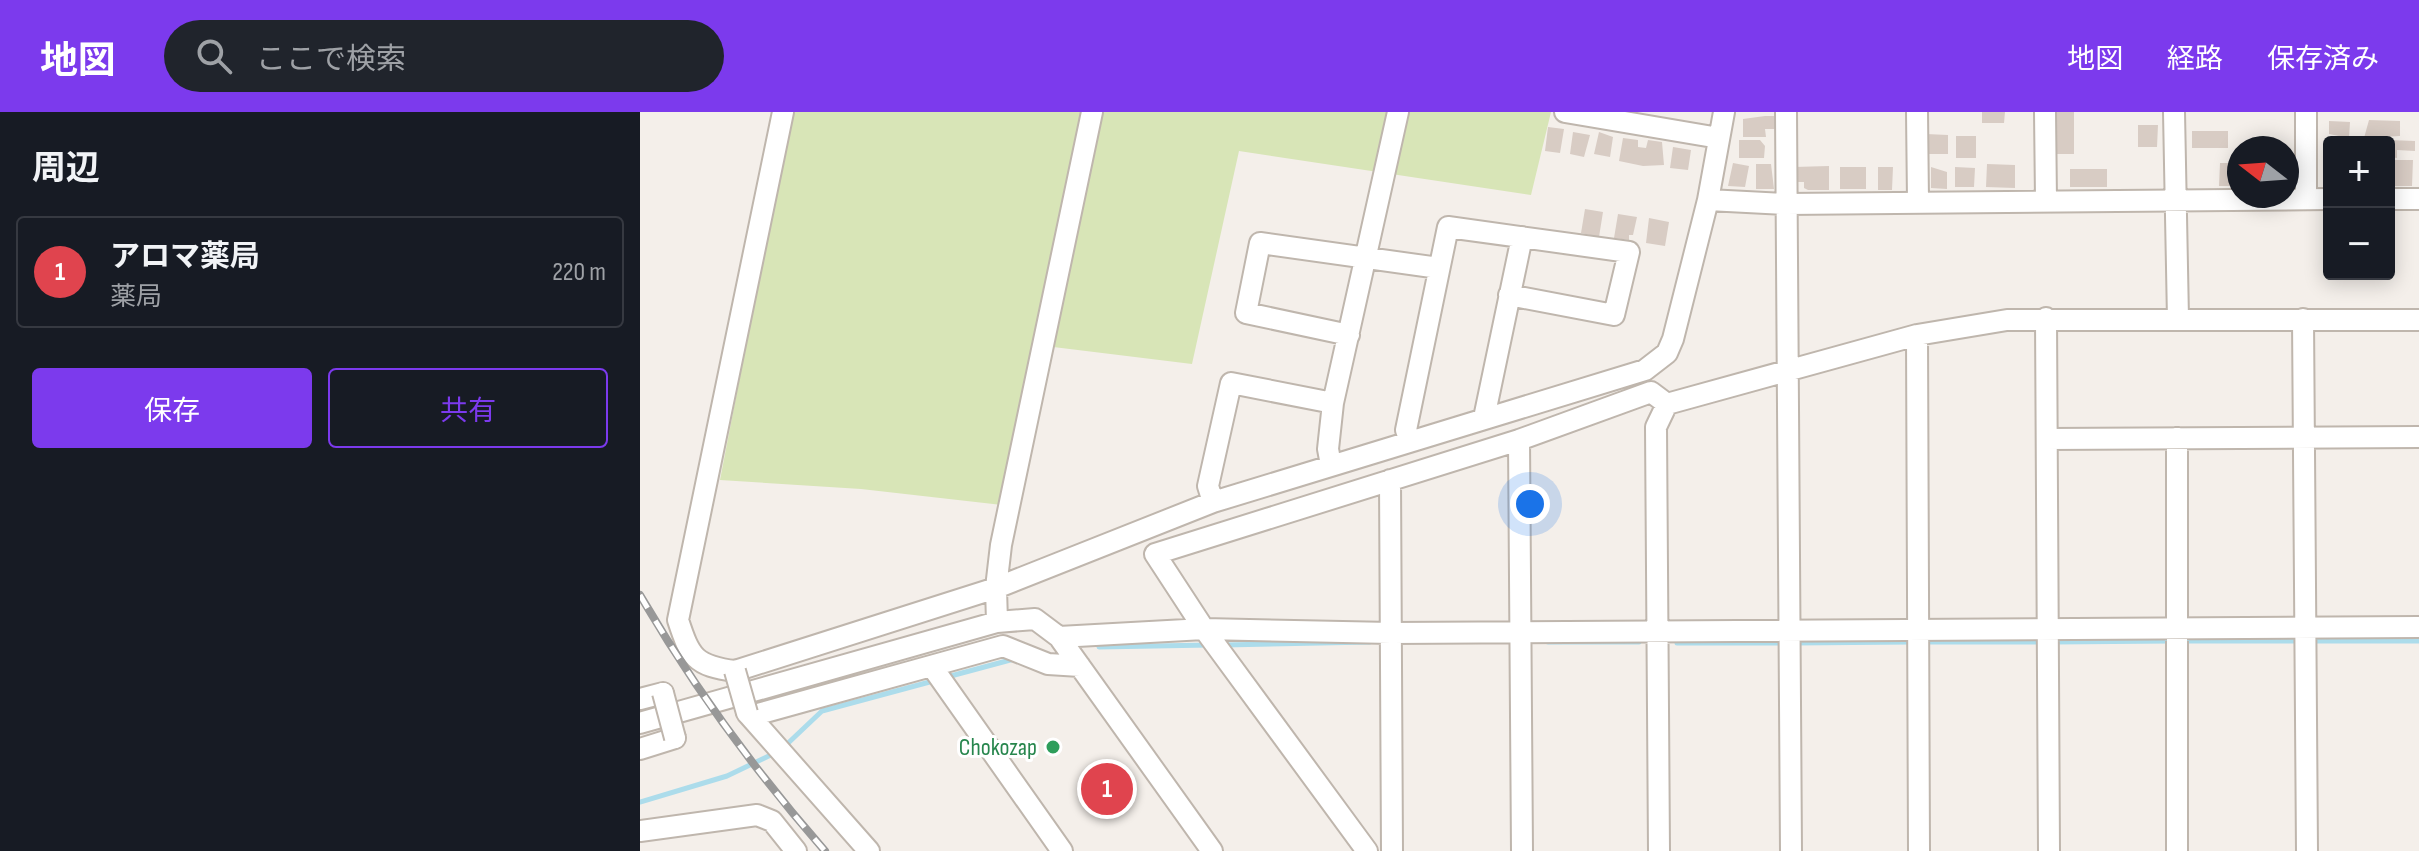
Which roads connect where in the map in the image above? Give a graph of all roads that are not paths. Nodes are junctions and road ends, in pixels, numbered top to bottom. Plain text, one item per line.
1 (783, 112) edge
2 (1092, 112) edge
3 (1398, 112) edge
4 (1565, 112) edge
5 (1724, 112) edge
6 (1786, 112) edge
7 (1917, 112) edge
8 (2045, 112) edge
9 (2174, 112) edge
10 (2306, 112) edge
11 (1719, 138) junction
12 (2174, 198) junction
13 (2306, 199) junction
14 (2323, 199) edge
15 (2395, 199) edge
16 (2419, 199) edge
17 (1708, 200) junction
18 (2046, 200) junction
19 (1918, 201) junction
20 (1786, 204) junction
21 (1522, 237) junction
22 (1367, 258) junction
23 (1439, 268) junction
24 (1509, 295) junction
25 (2046, 318) junction
26 (2178, 319) junction
27 (2303, 319) junction
28 (2419, 320) edge
29 (1349, 335) junction
30 (1917, 335) junction
31 (1788, 369) junction
32 (1645, 370) junction
33 (1659, 398) junction
34 (1333, 403) junction
35 (1484, 418) junction
36 (2419, 437) edge
37 (2177, 438) junction
38 (2303, 438) junction
39 (2048, 439) junction
40 (1519, 440) junction
41 (1410, 441) junction
42 (1331, 465) junction
43 (1390, 480) junction
44 (1213, 502) junction
45 (996, 588) junction
46 (997, 622) junction
47 (2419, 627) edge
48 (1657, 632) junction
49 (1059, 637) junction
50 (2049, 637) junction
51 (2177, 637) junction
52 (2307, 637) junction
53 (1918, 638) junction
54 (1391, 639) junction
55 (1522, 639) junction
56 (1789, 639) junction
57 (1212, 640) junction
58 (1080, 666) junction
59 (735, 671) junction
60 (939, 678) junction
61 (640, 699) edge
62 (749, 714) junction
63 (640, 723) edge
64 (640, 749) edge
65 (640, 831) edge
66 (796, 851) edge
67 (869, 851) edge
68 (1062, 851) edge
69 (1212, 851) edge
70 (1367, 851) edge
71 (1392, 851) edge
72 (1522, 851) edge
73 (1659, 851) edge
74 (1791, 851) edge
75 (1919, 851) edge
76 (2049, 851) edge
77 (2177, 851) edge
78 (2307, 851) edge

1 - 59 street
2 - 45 street
3 - 22 street
4 - 11 street
5 - 11 street
6 - 20 street
7 - 19 street
8 - 18 street
9 - 12 street
10 - 13 street
11 - 17 street
12 - 13 street
12 - 18 street
12 - 26 street
13 - 14 street
15 - 16 street
17 - 20 street
17 - 32 street
18 - 19 street
19 - 20 street
20 - 31 street
21 - 23 street
21 - 24 street
21 - 24 street
22 - 23 street
22 - 29 street
22 - 29 street
23 - 41 street
24 - 35 street
25 - 26 street
25 - 30 street
25 - 39 street
26 - 27 street
27 - 28 street
27 - 38 street
29 - 34 street
30 - 31 street
30 - 53 street
31 - 33 street
31 - 56 street
32 - 33 street
32 - 35 street
33 - 40 street
33 - 48 street
34 - 42 street
34 - 44 street
35 - 41 street
36 - 38 street
37 - 38 street
37 - 39 street
37 - 51 street
38 - 52 street
39 - 50 street
40 - 43 street
40 - 55 street
41 - 42 street
42 - 44 street
43 - 54 street
43 - 57 street
44 - 45 street
45 - 46 street
45 - 59 street
46 - 49 street
46 - 63 street
47 - 52 street
48 - 55 street
48 - 56 street
48 - 73 street
49 - 57 street
49 - 58 street
50 - 51 street
50 - 53 street
50 - 76 street
51 - 52 street
51 - 77 street
52 - 78 street
53 - 56 street
53 - 75 street
54 - 55 street
54 - 57 street
54 - 71 street
55 - 72 street
56 - 74 street
57 - 70 street
58 - 60 street
58 - 69 street
59 - 62 street, bridge
60 - 62 street
60 - 68 street
61 - 64 street, bridge
62 - 67 street
65 - 66 street

